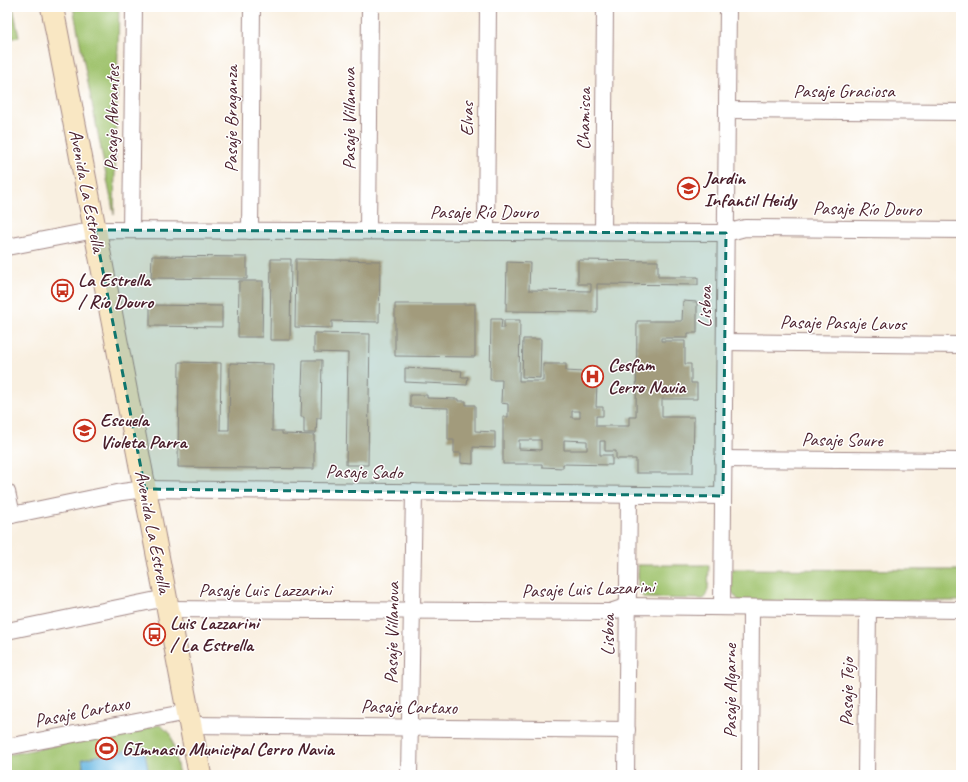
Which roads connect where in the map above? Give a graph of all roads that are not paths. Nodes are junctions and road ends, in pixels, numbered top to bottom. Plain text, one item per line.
1 (52, 7) edge
2 (134, 7) edge
3 (252, 7) edge
4 (370, 7) edge
5 (488, 7) edge
6 (605, 7) edge
7 (728, 7) edge
8 (727, 110) junction
9 (961, 112) edge
10 (95, 230) junction
11 (131, 230) junction
12 (961, 230) edge
13 (250, 231) junction
14 (368, 231) junction
15 (486, 232) junction
16 (603, 232) junction
17 (726, 233) junction
18 (7, 247) edge
19 (724, 342) junction
20 (961, 345) edge
21 (723, 459) junction
22 (961, 461) edge
23 (145, 490) junction
24 (7, 492) edge
25 (414, 492) junction
26 (629, 495) junction
27 (723, 496) junction
28 (9, 515) edge
29 (167, 604) junction
30 (628, 606) junction
31 (722, 607) junction
32 (751, 608) junction
33 (868, 609) junction
34 (961, 610) edge
35 (412, 611) junction
36 (7, 631) edge
37 (189, 718) junction
38 (410, 728) junction
39 (627, 730) junction
40 (7, 747) edge
41 (200, 775) edge
42 (410, 775) edge
43 (626, 775) edge
44 (750, 775) edge
45 (866, 775) edge

1 - 10 main road, Avenida La Estrella
2 - 11 street, Pasaje Abrantes
3 - 13 street, Pasaje Braganza
4 - 14 street, Pasaje Villanova
5 - 15 street, Elvas
6 - 16 street, Chamisca
7 - 8 street, Lisboa
8 - 9 street, Pasaje Graciosa
8 - 17 street, Lisboa
10 - 11 street, Pasaje Río Douro
10 - 18 street, Pasaje Río Douro
10 - 23 main road, Avenida La Estrella
11 - 13 street, Pasaje Río Douro
12 - 17 street, Pasaje Río Douro
13 - 14 street, Pasaje Río Douro
14 - 15 street, Pasaje Río Douro
15 - 16 street, Pasaje Río Douro
16 - 17 street, Pasaje Río Douro
17 - 19 street, Lisboa
19 - 20 street, Pasaje Pasaje Lavos
19 - 21 street, Lisboa
21 - 22 street, Pasaje Soure
21 - 27 street, Lisboa
23 - 25 street, Pasaje Sado
23 - 28 street, Pasaje Sado
23 - 29 main road, Avenida La Estrella
24 - 28 street
25 - 26 street, Pasaje Sado
25 - 35 street, Pasaje Villanova
26 - 27 street, Pasaje Sado
26 - 30 street, Lisboa
27 - 31 street, Lisboa
29 - 35 street, Pasaje Luis Lazzarini
29 - 36 street, Pasaje Luis Lazzarini
29 - 37 main road, Avenida La Estrella
30 - 31 street, Pasaje Luis Lazzarini
30 - 35 street, Pasaje Luis Lazzarini
30 - 39 street, Lisboa
31 - 32 street, Pasaje Luis Lazzarini
32 - 33 street, Pasaje Luis Lazzarini
32 - 44 street, Pasaje Algarne
33 - 34 street, Pasaje Luis Lazzarini
33 - 45 street, Pasaje Tejo
35 - 38 street, Pasaje Villanova
37 - 38 street, Pasaje Cartaxo
37 - 40 street, Pasaje Cartaxo
37 - 41 main road, Avenida La Estrella
38 - 39 street, Pasaje Cartaxo
38 - 42 street, Pasaje Villanova
39 - 43 street, Lisboa

